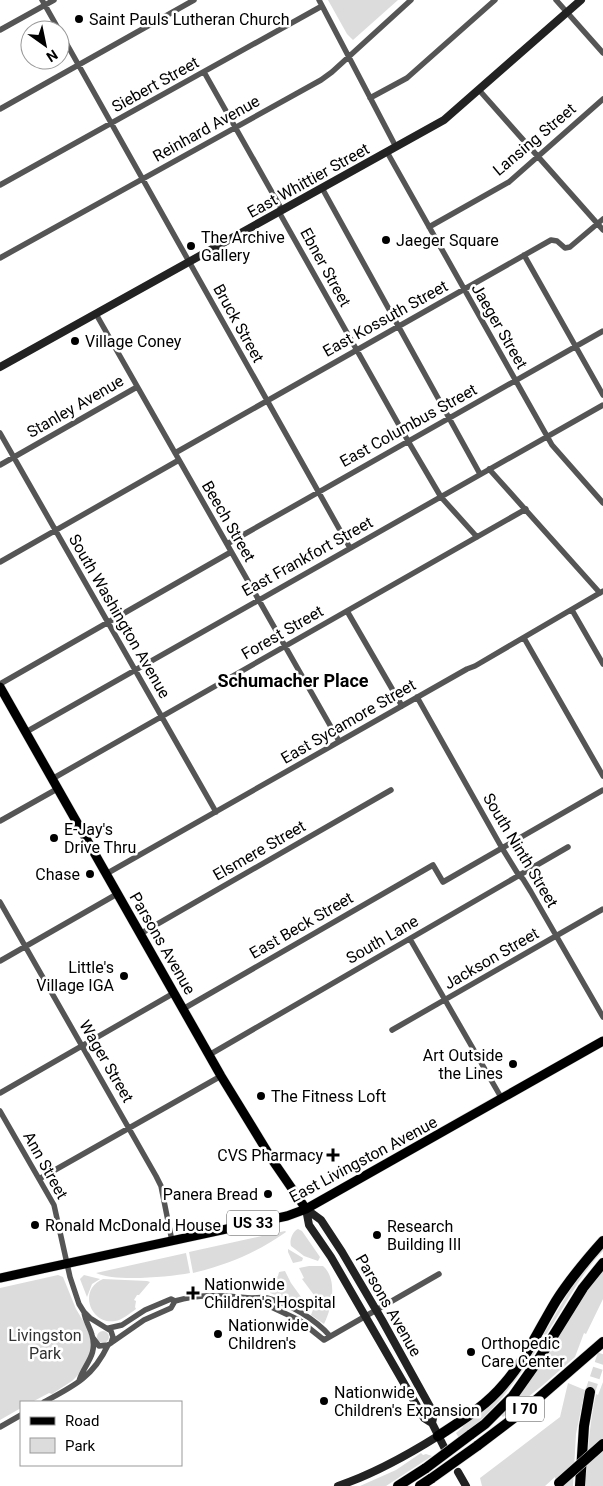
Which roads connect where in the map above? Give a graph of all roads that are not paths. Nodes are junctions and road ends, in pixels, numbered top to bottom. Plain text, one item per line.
1 (54, 0) edge
2 (194, 0) edge
3 (411, 0) edge
4 (495, 0) edge
5 (556, 0) edge
6 (581, 0) edge
7 (44, 2) edge
8 (321, 3) edge
9 (567, 12) junction
10 (54, 20) edge
11 (0, 30) edge
12 (70, 49) edge
13 (603, 53) edge
14 (348, 56) junction
15 (79, 65) junction
16 (204, 72) junction
17 (479, 90) junction
18 (370, 98) junction
19 (603, 99) edge
20 (0, 109) edge
21 (111, 123) junction
22 (235, 127) junction
23 (396, 147) junction
24 (387, 152) junction
25 (537, 157) junction
26 (142, 179) junction
27 (0, 185) edge
28 (322, 188) junction
29 (280, 211) junction
30 (603, 219) edge
31 (597, 224) junction
32 (429, 227) junction
33 (603, 230) edge
34 (524, 255) junction
35 (0, 258) edge
36 (188, 262) junction
37 (463, 289) junction
38 (96, 314) junction
39 (399, 326) junction
40 (603, 331) edge
41 (576, 346) junction
42 (356, 350) junction
43 (0, 367) edge
44 (515, 381) junction
45 (137, 387) junction
46 (603, 395) edge
47 (266, 400) junction
48 (603, 405) edge
49 (449, 418) junction
50 (0, 433) edge
51 (547, 436) junction
52 (408, 442) junction
53 (175, 453) junction
54 (14, 457) junction
55 (179, 460) junction
56 (0, 465) edge
57 (489, 469) junction
58 (480, 474) junction
59 (318, 492) junction
60 (441, 497) junction
61 (603, 502) edge
62 (526, 509) junction
63 (55, 530) junction
64 (476, 537) junction
65 (227, 544) junction
66 (350, 548) junction
67 (231, 552) junction
68 (0, 562) edge
69 (602, 592) edge
70 (259, 600) junction
71 (572, 610) junction
72 (347, 611) junction
73 (108, 622) junction
74 (524, 638) junction
75 (285, 646) junction
76 (603, 664) edge
77 (135, 670) junction
78 (0, 685) edge
79 (417, 697) junction
80 (402, 706) junction
81 (162, 717) junction
82 (26, 732) junction
83 (339, 741) junction
84 (603, 776) edge
85 (52, 779) junction
86 (57, 789) junction
87 (391, 790) dead end
88 (603, 790) edge
89 (216, 812) junction
90 (0, 821) edge
91 (568, 847) dead end
92 (502, 848) junction
93 (106, 874) junction
94 (520, 876) junction
95 (118, 894) junction
96 (0, 902) edge
97 (603, 909) edge
98 (140, 934) junction
99 (556, 936) junction
100 (410, 939) junction
101 (25, 946) junction
102 (0, 960) edge
103 (174, 993) junction
104 (445, 1000) junction
105 (183, 1009) junction
106 (603, 1017) edge
107 (392, 1030) dead end
108 (603, 1041) edge
109 (82, 1046) junction
110 (209, 1055) junction
111 (221, 1076) junction
112 (0, 1093) edge
113 (502, 1099) junction
114 (0, 1111) edge
115 (129, 1128) junction
116 (39, 1179) junction
117 (306, 1209) junction
118 (172, 1241) junction
119 (603, 1241) edge
120 (603, 1263) edge
121 (68, 1264) junction
122 (439, 1274) dead end
123 (0, 1278) edge
124 (253, 1298) junction
125 (175, 1301) junction
126 (376, 1310) junction
127 (84, 1312) junction
128 (364, 1317) junction
129 (107, 1328) junction
130 (330, 1336) junction
131 (93, 1338) junction
132 (603, 1342) edge
133 (110, 1344) junction
134 (78, 1381) junction
135 (590, 1392) tunnel mouth
136 (46, 1401) edge
137 (20, 1416) edge
138 (432, 1423) junction
139 (0, 1427) edge
140 (438, 1436) junction
141 (603, 1444) edge
142 (445, 1449) dead end
143 (458, 1472) dead end
144 (557, 1485) edge
145 (338, 1486) edge
146 (398, 1486) edge
147 (420, 1486) edge
148 (466, 1486) edge
149 (580, 1486) edge

1 - 7 street
2 - 15 street
3 - 14 street, Reinhard Avenue
4 - 18 street
5 - 9 street
6 - 9 street, East Whittier Street
7 - 10 street, Bruck Street
7 - 11 street
8 - 14 street
8 - 16 street, Siebert Street
9 - 13 street
9 - 17 street, East Whittier Street
12 - 15 street, Bruck Street
14 - 18 street
14 - 22 street, Reinhard Avenue
15 - 20 street
15 - 21 street, Bruck Street
16 - 21 street, Siebert Street
16 - 22 street, Ebner Street
17 - 23 street, East Whittier Street
17 - 25 street
18 - 23 street
19 - 25 street, Lansing Street
21 - 26 street, Bruck Street
21 - 27 street, Siebert Street
22 - 26 street, Reinhard Avenue
22 - 29 street, Ebner Street
23 - 24 street, East Whittier Street
24 - 28 street, East Whittier Street
24 - 32 street, Jaeger Street
25 - 31 street
25 - 32 street, Lansing Street
26 - 35 street, Reinhard Avenue
26 - 36 street, Bruck Street
28 - 29 street, East Whittier Street
28 - 39 street
29 - 36 street, East Whittier Street
29 - 42 street, Ebner Street
30 - 31 street, East Kossuth Street
31 - 33 street
31 - 34 street, East Kossuth Street
32 - 37 street, Jaeger Street
34 - 37 street, East Kossuth Street
34 - 41 street
36 - 38 street, East Whittier Street
36 - 47 street, Bruck Street
37 - 39 street, East Kossuth Street
37 - 44 street, Jaeger Street
38 - 43 street, East Whittier Street
38 - 45 street, Beech Street
39 - 42 street, East Kossuth Street
39 - 49 street
40 - 41 street, East Columbus Street
41 - 44 street, East Columbus Street
41 - 46 street
42 - 47 street, East Kossuth Street
42 - 52 street, Ebner Street
44 - 49 street, East Columbus Street
44 - 51 street, Jaeger Street
45 - 53 street, Beech Street
45 - 54 street, Stanley Avenue
47 - 53 street, East Kossuth Street
47 - 59 street, Bruck Street
48 - 51 street, East Frankfort Street
49 - 52 street, East Columbus Street
49 - 58 street
50 - 54 street, South Washington Avenue
51 - 57 street, East Frankfort Street
51 - 61 street, Jaeger Street
52 - 59 street, East Columbus Street
52 - 60 street, Ebner Street
53 - 55 street, Beech Street
54 - 56 street, Stanley Avenue
54 - 63 street, South Washington Avenue
55 - 63 street
55 - 65 street, Beech Street
57 - 58 street, East Frankfort Street
57 - 62 street
58 - 60 street, East Frankfort Street
59 - 65 street, East Columbus Street
59 - 66 street, Bruck Street
60 - 64 street, Ebner Street
60 - 66 street, East Frankfort Street
62 - 64 street, Forest Street
62 - 69 street
63 - 68 street
63 - 73 street, South Washington Avenue
64 - 72 street, Forest Street
65 - 67 street, Beech Street
66 - 70 street, East Frankfort Street
67 - 70 street, Beech Street
67 - 73 street
69 - 71 street, East Sycamore Street
70 - 75 street, Beech Street
70 - 77 street, East Frankfort Street
71 - 74 street, East Sycamore Street
71 - 76 street
72 - 75 street, Forest Street
72 - 80 street
73 - 77 street, South Washington Avenue
73 - 78 street
74 - 79 street, East Sycamore Street
74 - 84 street
75 - 81 street, Forest Street
75 - 83 street, Beech Street
77 - 81 street, South Washington Avenue
77 - 82 street, East Frankfort Street
78 - 82 main road, Parsons Avenue
79 - 80 street, East Sycamore Street
79 - 92 street, South Ninth Street
80 - 83 street, East Sycamore Street
81 - 85 street, Forest Street
81 - 89 street, South Washington Avenue
82 - 85 main road, Parsons Avenue
83 - 89 street, East Sycamore Street
85 - 86 main road, Parsons Avenue
86 - 90 street
86 - 93 main road, Parsons Avenue
87 - 98 street, Elsmere Street
88 - 92 street
89 - 93 street, East Sycamore Street
91 - 94 street, South Lane
92 - 94 street, South Ninth Street
92 - 105 street, East Beck Street
93 - 95 main road, Parsons Avenue
94 - 99 street, South Ninth Street
94 - 100 street, South Lane
95 - 98 main road, Parsons Avenue
95 - 101 street
96 - 101 street, Wager Street
97 - 99 street, Jackson Street
98 - 103 main road, Parsons Avenue
99 - 104 street, Jackson Street
99 - 106 street, South Ninth Street
100 - 104 street
100 - 110 street, South Lane
101 - 102 street
101 - 109 street, Wager Street
103 - 105 main road, Parsons Avenue
103 - 109 street
104 - 107 street, Jackson Street
104 - 113 street
105 - 110 main road, Parsons Avenue
108 - 113 main road, East Livingston Avenue / US 33
109 - 112 street
109 - 115 street, Wager Street
110 - 111 main road, Parsons Avenue
111 - 115 street
111 - 117 main road, Parsons Avenue
113 - 117 main road, East Livingston Avenue / US 33
114 - 116 street, Ann Street
115 - 116 street
115 - 118 street, Wager Street
116 - 121 street, Ann Street
117 - 118 main road, East Livingston Avenue / US 33
117 - 126 street, Parsons Avenue
117 - 128 street, Parsons Avenue
118 - 121 main road, East Livingston Avenue / US 33
119 - 140 highway
120 - 146 highway, bridge
121 - 123 main road, East Livingston Avenue / US 33
121 - 127 street, Ann Street
122 - 126 street
124 - 125 street
124 - 130 street
124 - 130 street
125 - 129 street
125 - 133 street
126 - 128 street
126 - 138 street, Parsons Avenue
127 - 129 street
127 - 131 street, Ann Street
128 - 130 street
128 - 138 street, Parsons Avenue
129 - 131 street
129 - 133 street
131 - 133 street
131 - 134 street
132 - 147 highway, I 70, bridge
133 - 134 street
134 - 136 street
135 - 149 highway
137 - 139 street
138 - 140 street, Parsons Avenue
140 - 142 street, Parsons Avenue
140 - 145 street
141 - 144 highway, bridge
143 - 148 street

